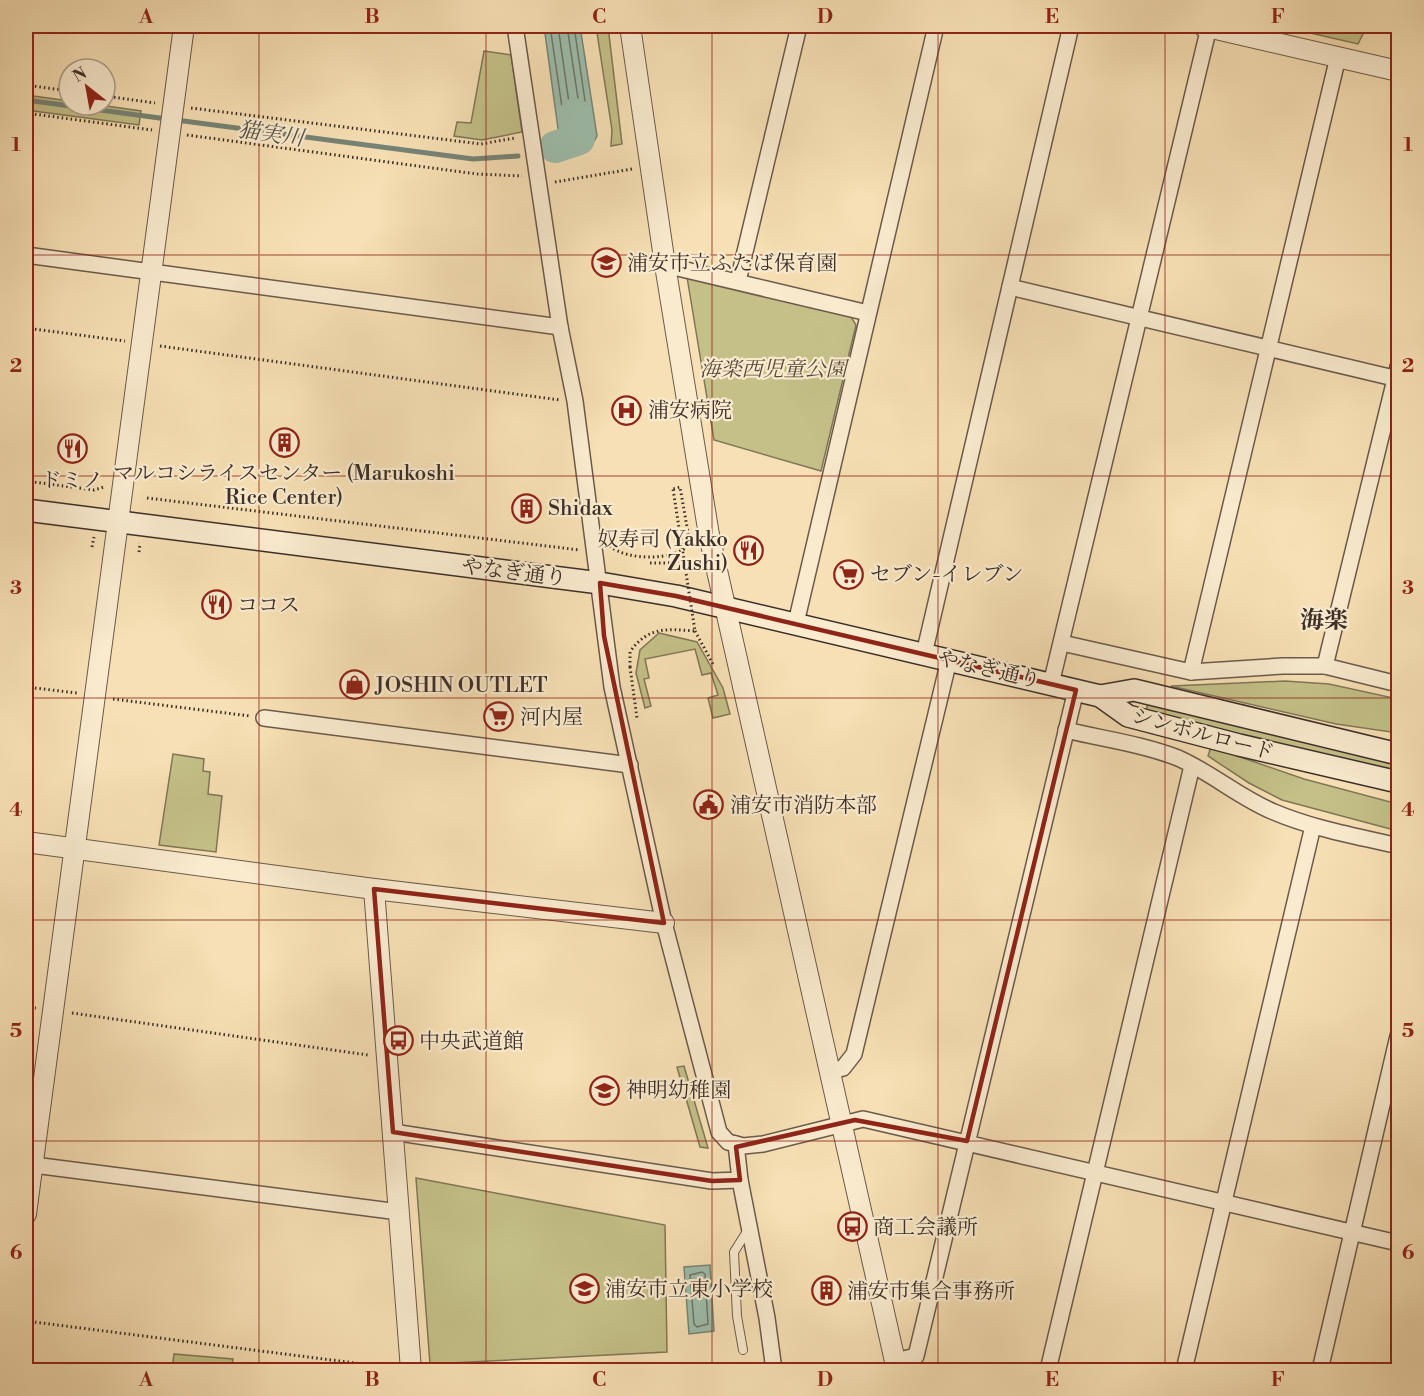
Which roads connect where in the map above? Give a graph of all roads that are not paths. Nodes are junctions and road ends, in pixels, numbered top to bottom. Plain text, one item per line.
1 (184, 26) edge
2 (515, 26) edge
3 (630, 26) edge
4 (799, 26) edge
5 (936, 26) edge
6 (1071, 26) edge
7 (1206, 26) edge
8 (1338, 57) junction
9 (1398, 71) edge
10 (26, 255) edge
11 (665, 265) junction
12 (151, 273) junction
13 (738, 281) junction
14 (1010, 287) junction
15 (868, 313) junction
16 (1139, 318) junction
17 (560, 327) junction
18 (1267, 348) junction
19 (1398, 375) edge
20 (26, 510) edge
21 (118, 522) junction
22 (600, 583) junction
23 (725, 607) junction
24 (796, 623) junction
25 (1062, 643) junction
26 (924, 654) junction
27 (949, 660) junction
28 (1325, 666) junction
29 (1191, 672) junction
30 (1051, 684) junction
31 (1398, 684) edge
32 (1076, 690) junction
33 (1100, 696) junction
34 (264, 718) road end
35 (1066, 730) junction
36 (1398, 754) edge
37 (630, 765) junction
38 (1192, 766) junction
39 (1398, 783) edge
40 (1313, 826) junction
41 (26, 842) edge
42 (1398, 846) edge
43 (73, 848) junction
44 (374, 889) junction
45 (664, 923) junction
46 (1398, 1036) edge
47 (831, 1071) junction
48 (843, 1123) junction
49 (393, 1132) junction
50 (967, 1141) junction
51 (736, 1144) junction
52 (29, 1164) edge
53 (1095, 1172) junction
54 (740, 1180) junction
55 (1224, 1202) junction
56 (399, 1212) junction
57 (26, 1214) edge
58 (749, 1228) junction
59 (1352, 1232) junction
60 (1398, 1243) edge
61 (743, 1350) dead end
62 (896, 1366) edge
63 (411, 1370) edge
64 (774, 1371) edge
65 (1048, 1371) edge
66 (1184, 1371) edge
67 (1320, 1371) edge

1 - 12 street
2 - 17 street
3 - 11 street
4 - 13 street
5 - 15 street
6 - 14 street
7 - 8 street
7 - 16 street
8 - 9 street
8 - 18 street
10 - 12 street
11 - 13 street
11 - 23 street
12 - 17 street
12 - 21 street
13 - 15 street
14 - 16 street
14 - 26 street
15 - 24 street
16 - 18 street
16 - 25 street
17 - 22 street
18 - 19 street
18 - 29 street
19 - 28 street
20 - 21 main road, やなぎ通り
21 - 22 main road, やなぎ通り
21 - 43 street
22 - 23 main road, やなぎ通り
22 - 37 street
23 - 24 main road, やなぎ通り
23 - 47 street
24 - 26 main road, やなぎ通り
25 - 29 street
25 - 30 street
26 - 27 main road, やなぎ通り
27 - 30 main road, やなぎ通り
27 - 47 street
28 - 29 street
28 - 31 street
30 - 32 main road, やなぎ通り
32 - 33 main road, やなぎ通り
32 - 35 street
33 - 36 main road, シンボルロード
33 - 39 main road, シンボルロード
34 - 37 street
35 - 38 street
35 - 50 street
37 - 45 street
38 - 40 street
38 - 53 street
40 - 42 street
40 - 55 street
41 - 43 street
43 - 44 street
43 - 52 street
44 - 45 street
44 - 49 street
45 - 51 street
46 - 59 street
47 - 48 street
48 - 50 street
48 - 51 street
48 - 62 street
49 - 54 street
49 - 56 street
50 - 53 street
50 - 62 street
51 - 54 street
52 - 56 street
52 - 57 street
53 - 55 street
53 - 65 street
54 - 58 street
55 - 59 street
55 - 66 street
56 - 63 street
58 - 61 lane
58 - 64 street
59 - 60 street
59 - 67 street

